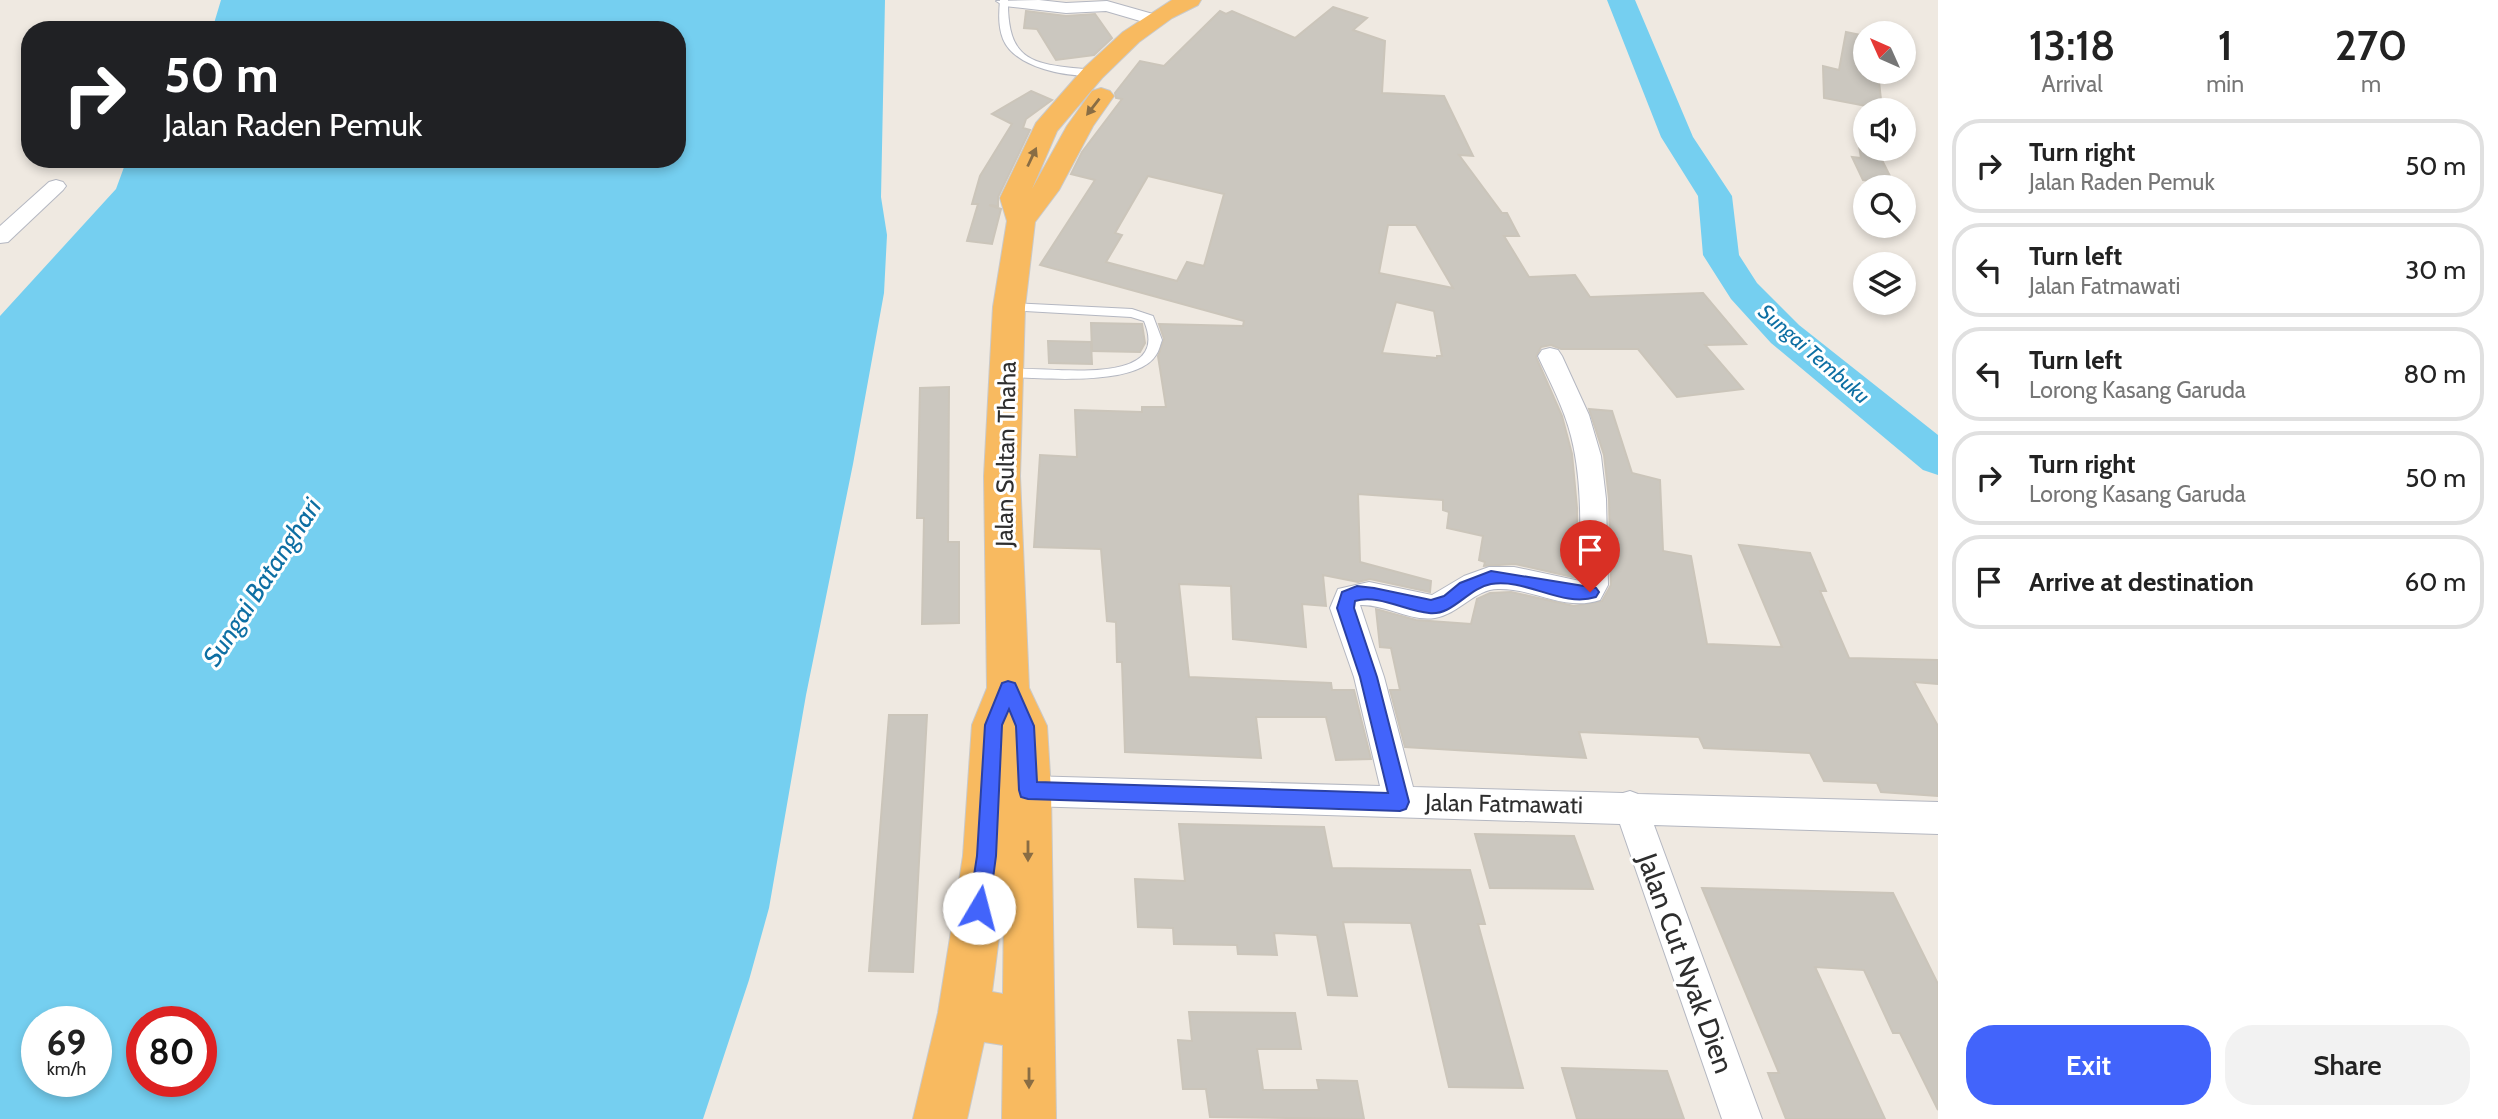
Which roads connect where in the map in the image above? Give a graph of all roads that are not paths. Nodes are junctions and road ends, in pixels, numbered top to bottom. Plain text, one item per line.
1 (1190, 0) edge
2 (1217, 0) edge
3 (1008, 1) edge
4 (1154, 20) junction
5 (1105, 76) junction
6 (56, 186) dead end
7 (0, 237) edge
8 (1009, 307) junction
9 (1550, 356) dead end
10 (1008, 373) junction
11 (1008, 688) junction
12 (1028, 790) junction
13 (1400, 802) junction
14 (1630, 806) junction
15 (1938, 818) edge
16 (964, 1013) junction
17 (1030, 1024) junction
18 (940, 1119) edge
19 (1029, 1119) edge
20 (1742, 1119) edge

1 - 4 highway, Jalan Sultan Thaha
2 - 5 highway, Jalan Sultan Thaha
3 - 4 street
3 - 5 lane
4 - 5 highway, Jalan Sultan Thaha
5 - 8 highway, Jalan Sultan Thaha
6 - 7 street
8 - 10 highway, Jalan Sultan Thaha
8 - 10 lane
9 - 13 street
10 - 11 highway, Jalan Sultan Thaha
11 - 12 highway
11 - 16 highway
12 - 13 street, Jalan Fatmawati
12 -> 17 highway
13 - 14 street, Jalan Fatmawati
14 - 15 street, Jalan Fatmawati
14 - 20 street, Jalan Cut Nyak Dien
16 - 17 highway
16 - 18 highway
17 -> 19 highway

